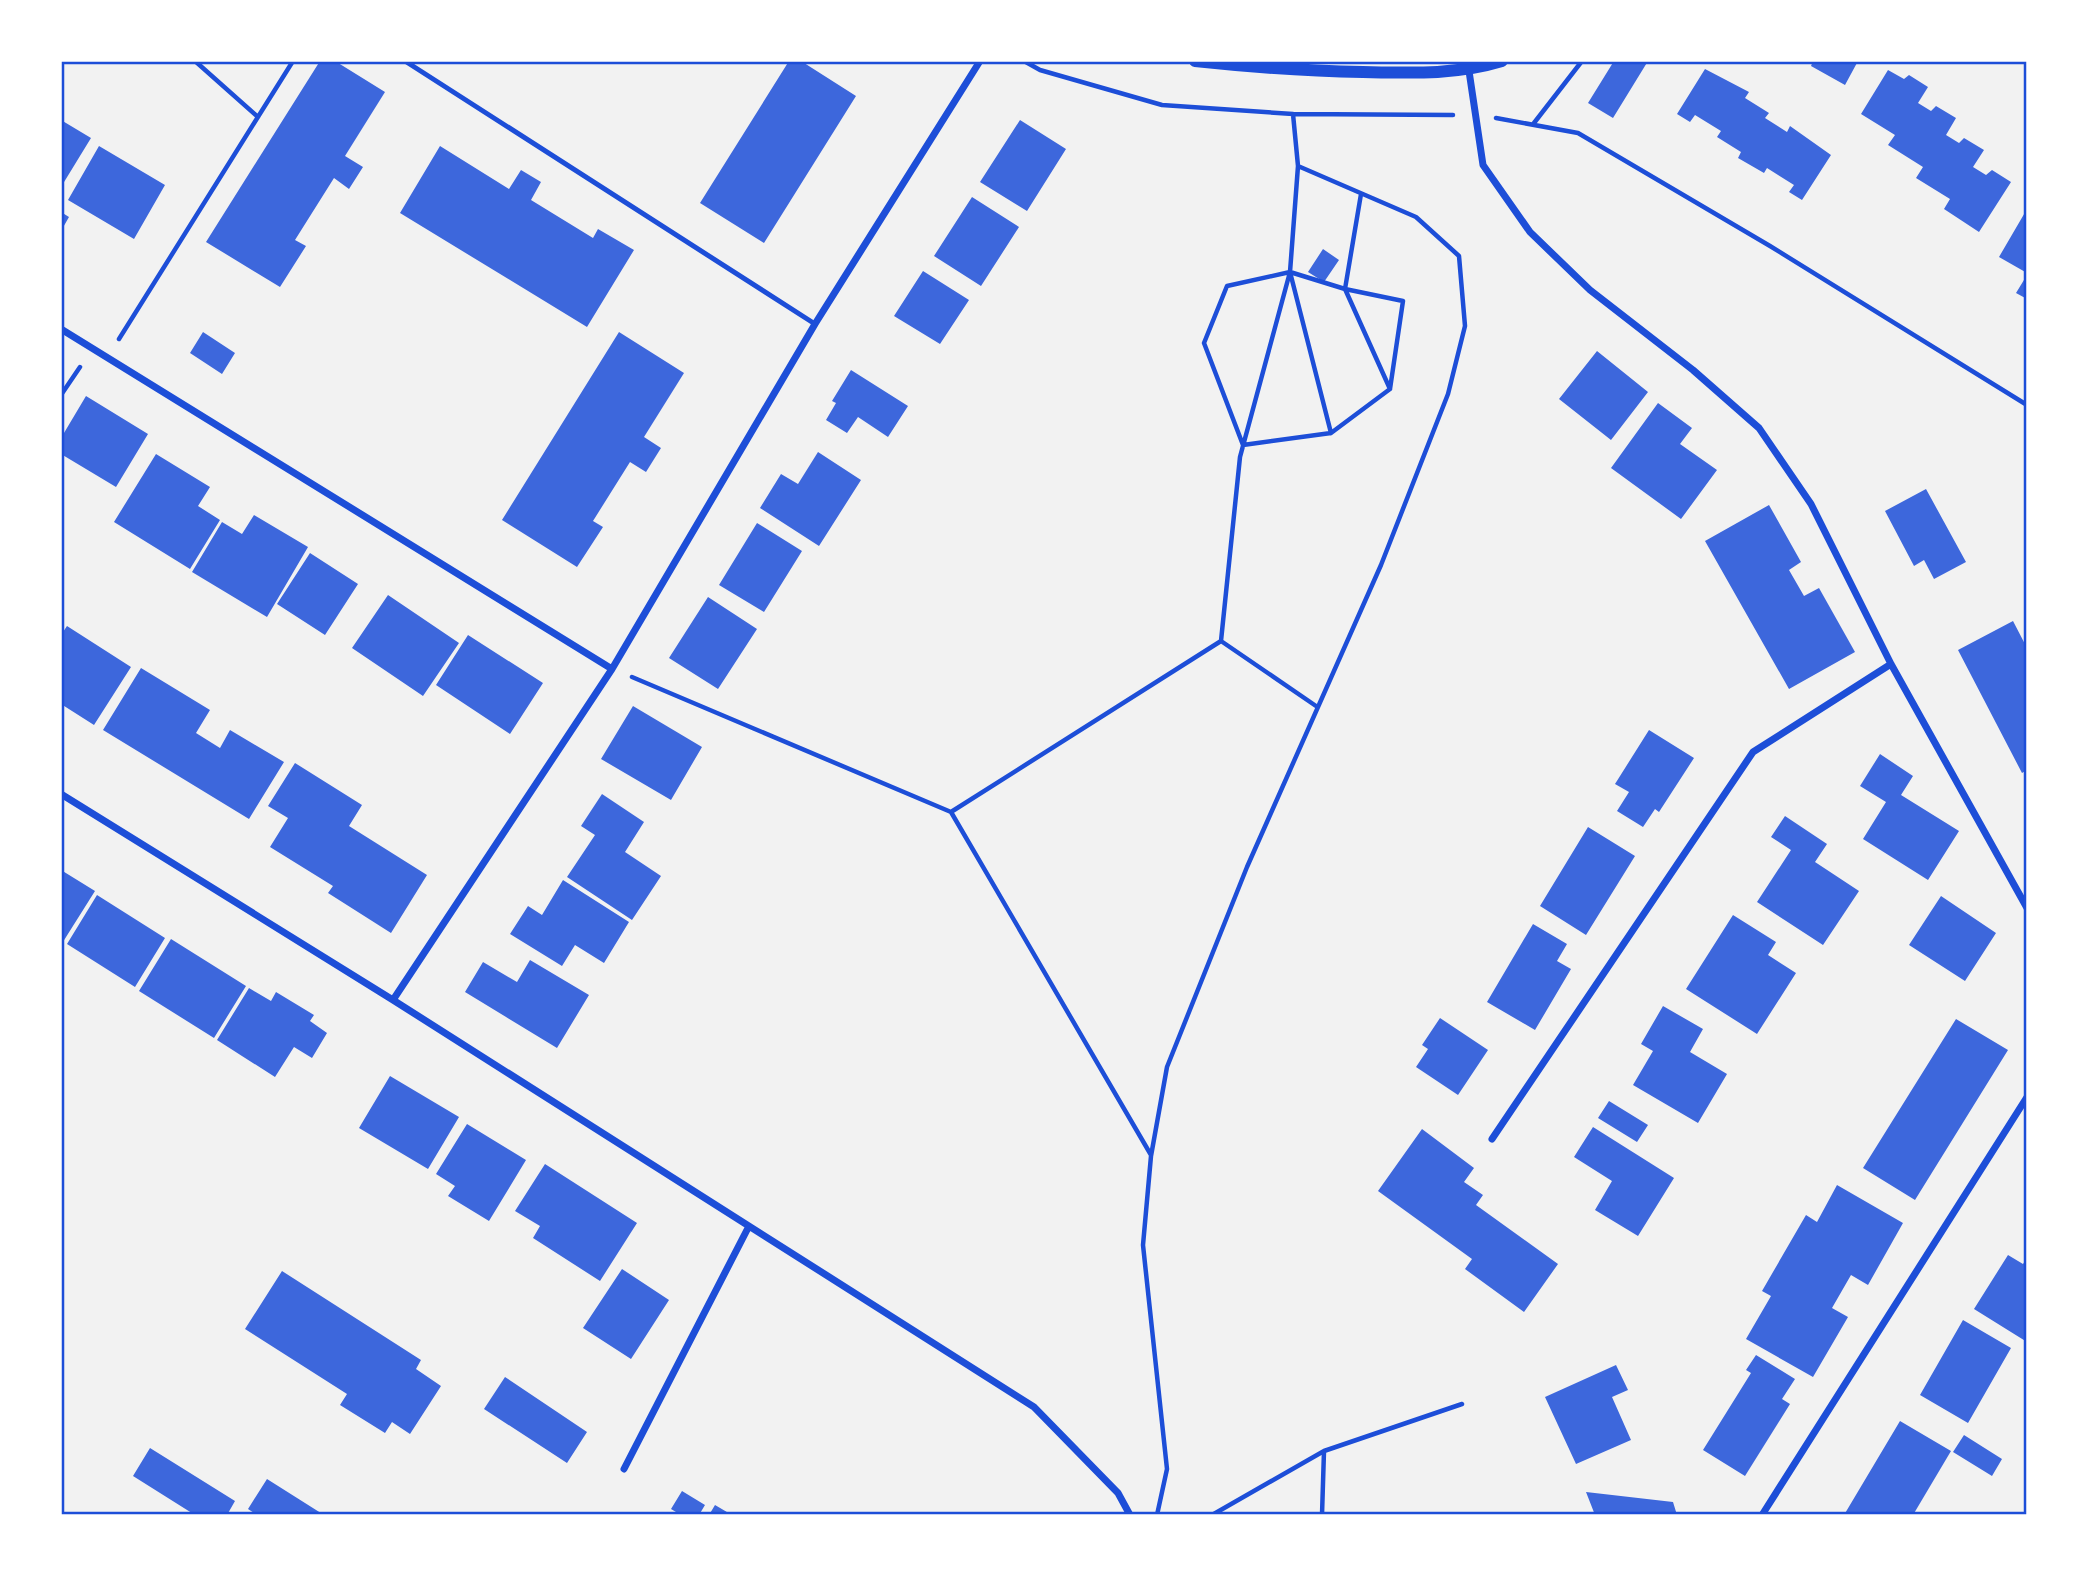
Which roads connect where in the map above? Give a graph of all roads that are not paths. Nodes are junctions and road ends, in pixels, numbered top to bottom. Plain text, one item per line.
1 (405, 61) edge
2 (979, 61) edge
3 (1195, 61) edge
4 (1502, 61) edge
5 (1469, 71) junction
6 (815, 324) junction
7 (61, 329) edge
8 (1891, 664) junction
9 (612, 669) junction
10 (61, 794) edge
11 (2027, 908) edge
12 (393, 1000) junction
13 (2027, 1097) edge
14 (1492, 1139) dead end
15 (749, 1226) junction
16 (624, 1469) dead end
17 (1130, 1515) edge
18 (1762, 1515) edge

1 - 6 lane
2 - 6 street
3 - 5 street
4 - 5 street
5 - 8 street
6 - 9 street
7 - 9 street
8 - 11 street
8 - 14 street
9 - 12 street
10 - 12 street
12 - 15 street
13 - 18 street
15 - 16 street
15 - 17 street

